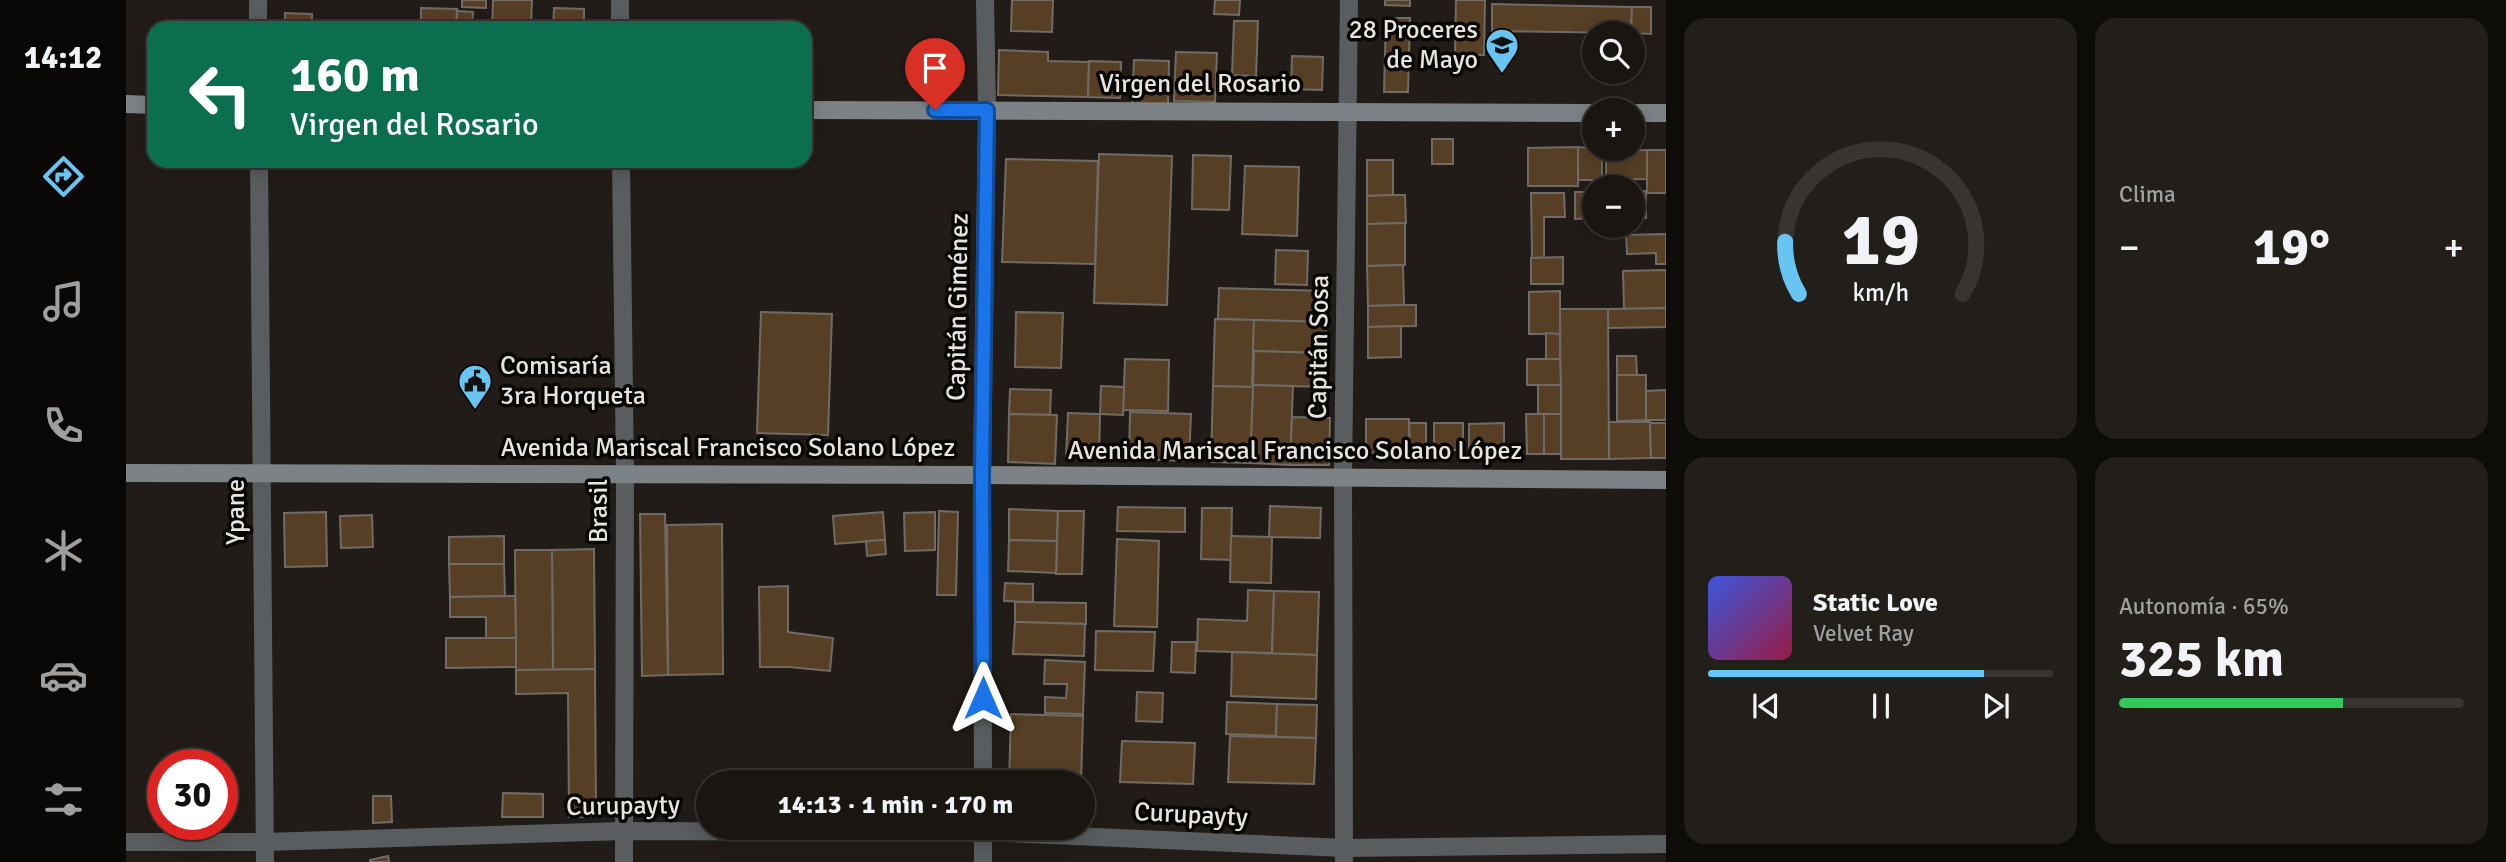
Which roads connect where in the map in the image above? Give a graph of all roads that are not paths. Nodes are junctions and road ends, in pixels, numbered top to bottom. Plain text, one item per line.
1 (258, 0) edge
2 (620, 0) edge
3 (985, 0) edge
4 (1349, 0) edge
5 (258, 21) edge
6 (620, 21) edge
7 (126, 104) edge
8 (147, 105) edge
9 (812, 110) edge
10 (987, 110) junction
11 (1348, 111) junction
12 (1582, 113) edge
13 (1645, 113) edge
14 (1666, 113) edge
15 (259, 168) edge
16 (621, 168) edge
17 (126, 473) edge
18 (262, 473) junction
19 (625, 474) junction
20 (982, 475) junction
21 (1343, 477) junction
22 (1666, 480) edge
23 (983, 770) edge
24 (624, 831) junction
25 (696, 831) edge
26 (1095, 838) edge
27 (983, 840) edge
28 (126, 842) edge
29 (264, 842) junction
30 (1666, 844) edge
31 (1344, 855) edge
32 (265, 862) edge
33 (624, 862) edge
34 (984, 862) edge

1 - 5 street
2 - 6 street
3 - 10 street, Capitán Giménez
4 - 11 street, Capitán Sosa
7 - 8 main road
9 - 10 main road, Virgen del Rosario
10 - 11 main road, Virgen del Rosario
10 - 20 street, Capitán Giménez
11 - 12 main road, Virgen del Rosario
11 - 21 street, Capitán Sosa
13 - 14 main road
15 - 18 street, Ypane
16 - 19 street, Brasil
17 - 18 main road, Avenida Mariscal Francisco Solano López
18 - 19 main road, Avenida Mariscal Francisco Solano López
18 - 29 street, Ypane
19 - 20 main road, Avenida Mariscal Francisco Solano López
19 - 24 street, Brasil
20 - 21 main road, Avenida Mariscal Francisco Solano López
20 - 23 street, Capitán Giménez
21 - 22 main road, Avenida Mariscal Francisco Solano López
21 - 31 street, Capitán Sosa
24 - 25 street, Curupayty
24 - 29 street, Curupayty
24 - 33 street, Brasil
26 - 31 street, Curupayty
27 - 34 street
28 - 29 street, Curupayty
29 - 32 street, Ypane
30 - 31 street, Curupayty

